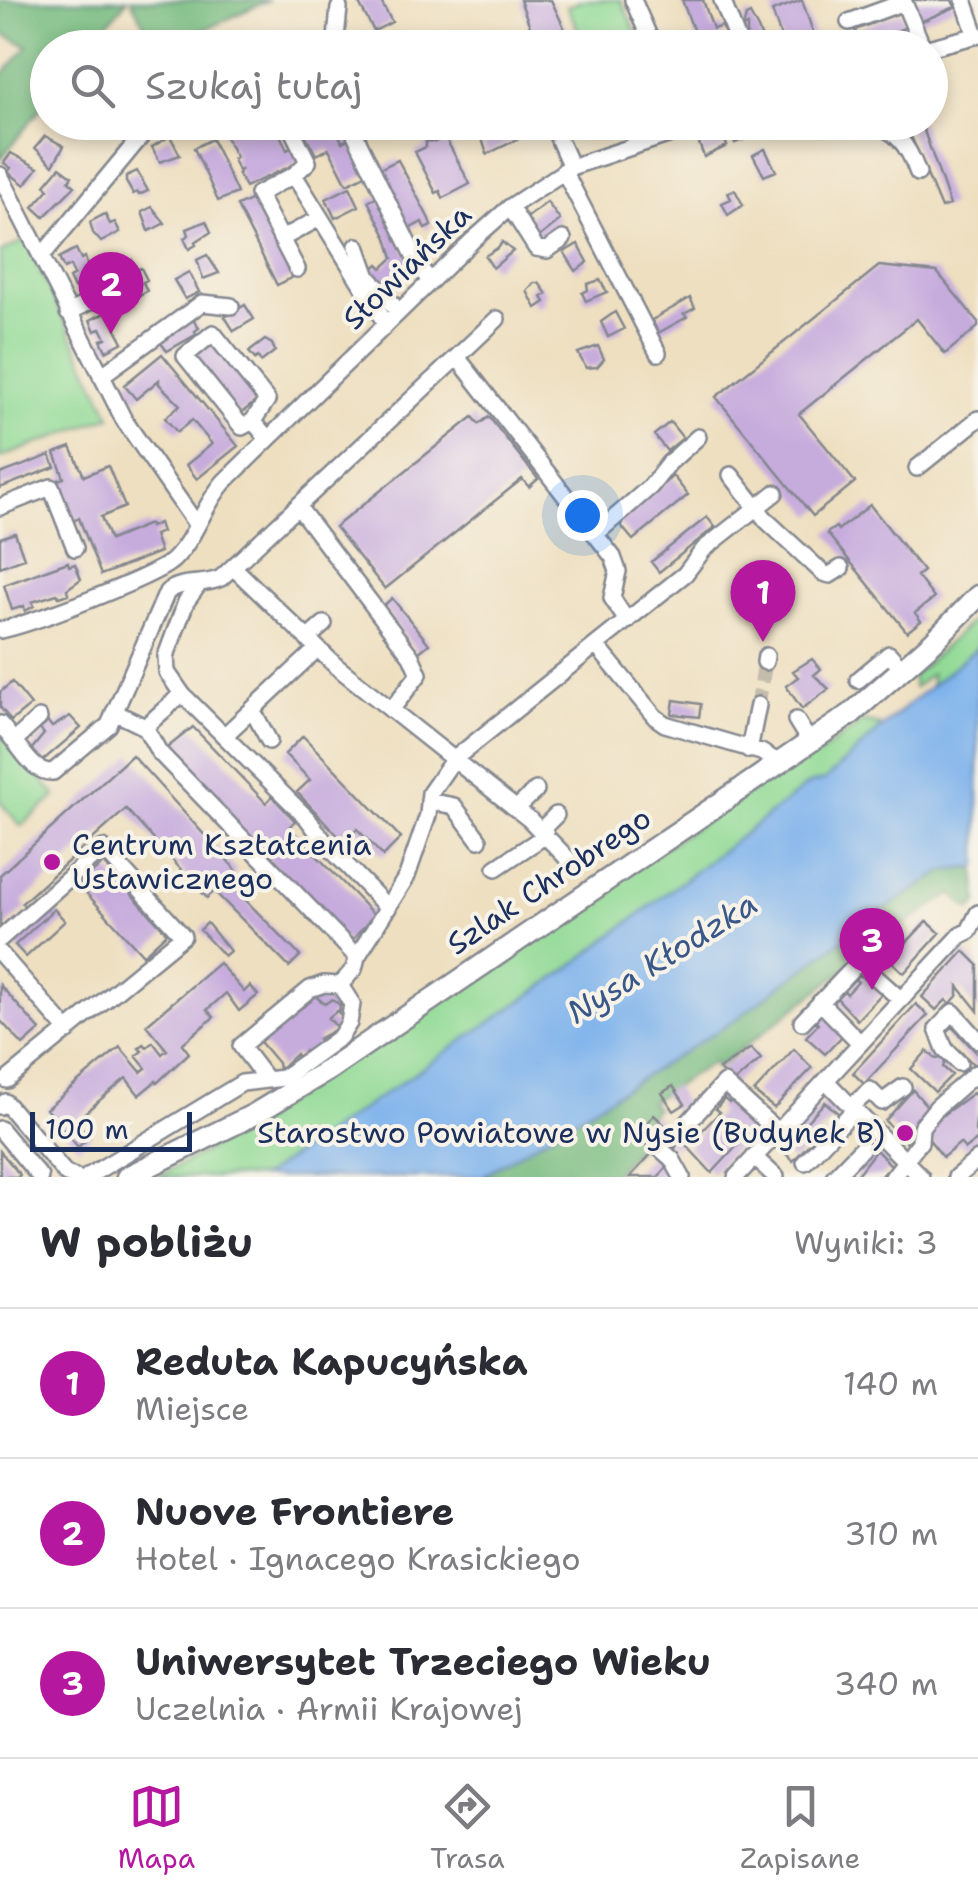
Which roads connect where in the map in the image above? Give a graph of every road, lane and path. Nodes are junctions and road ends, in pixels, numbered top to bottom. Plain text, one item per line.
1 (633, 0) edge
2 (722, 0) edge
3 (964, 0) edge
4 (904, 1) edge
5 (339, 8) dead end
6 (849, 22) dead end
7 (337, 30) edge
8 (646, 30) edge
9 (734, 30) edge
10 (918, 30) edge
11 (977, 35) edge
12 (948, 42) edge
13 (138, 140) edge
14 (297, 140) edge
15 (358, 140) edge
16 (558, 140) edge
17 (635, 140) edge
18 (650, 140) edge
19 (902, 140) edge
20 (637, 145) junction
21 (568, 169) junction
22 (918, 173) dead end
23 (0, 175) edge
24 (294, 175) junction
25 (510, 207) junction
26 (320, 218) junction
27 (281, 239) junction
28 (563, 239) dead end
29 (358, 246) dead end
30 (41, 256) junction
31 (297, 269) dead end
32 (430, 281) junction
33 (118, 287) dead end
34 (231, 306) dead end
35 (399, 312) junction
36 (68, 313) junction
37 (497, 319) dead end
38 (386, 324) junction
39 (658, 353) dead end
40 (457, 358) junction
41 (101, 376) junction
42 (978, 419) edge
43 (252, 421) junction
44 (698, 437) dead end
45 (268, 439) junction
46 (917, 468) dead end
47 (731, 474) dead end
48 (775, 494) dead end
49 (0, 506) edge
50 (299, 508) junction
51 (757, 508) junction
52 (196, 524) junction
53 (598, 533) junction
54 (75, 548) dead end
55 (233, 567) junction
56 (841, 568) dead end
57 (199, 584) junction
58 (978, 596) edge
59 (627, 621) junction
60 (324, 624) dead end
61 (0, 630) edge
62 (877, 640) dead end
63 (312, 644) junction
64 (596, 645) junction
65 (896, 662) junction
66 (858, 680) dead end
67 (182, 694) junction
68 (758, 705) tunnel mouth
69 (253, 710) junction
70 (382, 710) junction
71 (114, 712) junction
72 (39, 718) dead end
73 (796, 720) dead end
74 (0, 724) edge
75 (145, 727) junction
76 (224, 736) junction
77 (14, 741) junction
78 (269, 741) dead end
79 (810, 741) junction
80 (749, 750) junction
81 (454, 760) junction
82 (778, 762) junction
83 (536, 790) dead end
84 (430, 801) junction
85 (509, 810) junction
86 (556, 815) dead end
87 (543, 832) junction
88 (479, 840) dead end
89 (568, 859) dead end
90 (496, 868) dead end
91 (388, 908) junction
92 (978, 913) edge
93 (974, 935) edge
94 (0, 939) edge
95 (0, 953) edge
96 (356, 957) junction
97 (340, 984) junction
98 (900, 999) junction
99 (820, 1002) junction
100 (802, 1022) dead end
101 (68, 1031) junction
102 (978, 1040) edge
103 (860, 1043) junction
104 (959, 1063) dead end
105 (976, 1074) edge
106 (266, 1079) junction
107 (8, 1080) dead end
108 (826, 1081) junction
109 (903, 1086) dead end
110 (0, 1106) edge
111 (854, 1107) junction
112 (686, 1124) dead end
113 (0, 1129) edge
114 (778, 1132) junction
115 (655, 1144) dead end
116 (862, 1148) dead end
117 (754, 1157) junction
118 (978, 1159) edge
119 (806, 1162) dead end
120 (906, 1162) junction
121 (65, 1176) edge
122 (40, 1177) edge
123 (88, 1177) edge
124 (127, 1177) edge
125 (682, 1177) edge
126 (736, 1177) edge
127 (776, 1177) edge
128 (834, 1177) edge
129 (893, 1177) edge
130 (921, 1177) edge
131 (956, 1177) edge

1 - 8 street
2 - 9 street
3 - 11 street
4 - 6 street
4 - 10 street
5 - 7 street
11 - 12 street
13 - 30 street
14 - 24 street
15 - 32 street
16 - 21 street
17 - 20 street
18 - 20 street, Słowiańska
19 - 22 street
20 - 21 street, Słowiańska
21 - 25 street, Słowiańska
21 - 39 street
23 - 30 street
24 - 26 street
24 - 27 street
25 - 28 street
25 - 32 street, Słowiańska
26 - 27 street
26 - 38 street
27 - 31 street
29 - 35 street
30 - 36 street
32 - 35 street, Słowiańska
33 - 36 street
34 - 41 street
35 - 38 street, Słowiańska
36 - 41 street
37 - 40 street
38 - 45 street, Słowiańska
40 - 50 street
40 - 53 street
41 - 52 street
42 - 46 street
43 - 43 street
43 - 45 street
44 - 53 street
45 - 52 street, Słowiańska
47 - 51 street
48 - 51 street
49 - 54 street
50 - 55 street
50 - 70 street
51 - 56 street
51 - 59 street
52 - 61 street, Słowiańska
53 - 59 street
55 - 57 street
55 - 63 street
57 - 67 street
57 - 71 street
58 - 65 main road, Szlak Chrobrego
59 - 64 street
60 - 63 street
62 - 65 street
63 - 69 street
63 - 70 street
64 - 80 street
64 - 81 street
65 - 66 street
65 - 79 main road, Szlak Chrobrego
67 - 75 street
67 - 76 street
68 - 80 street
69 - 76 street
69 - 78 street
70 - 81 street
71 - 75 street
71 - 77 street
72 - 77 street
73 - 79 street
74 - 77 street
75 - 96 street
76 - 91 street
79 - 82 main road, Szlak Chrobrego
80 - 82 street
81 - 84 street
81 - 85 street
82 - 124 main road, Szlak Chrobrego
83 - 85 street
84 - 88 street
84 - 91 street
85 - 87 street
86 - 87 street
87 - 89 street
87 - 90 street
91 - 96 street
92 - 93 street
93 - 98 street
94 - 101 street
95 - 101 street
96 - 97 street
97 - 106 street
97 - 106 street
98 - 99 street
98 - 103 street
99 - 100 street
99 - 103 street
101 - 107 street
102 - 104 street
103 - 108 street
105 - 120 street
106 - 123 street
108 - 111 street
108 - 114 street
109 - 111 street
110 - 121 street
111 - 119 street
111 - 120 street
112 - 114 street
113 - 122 street
114 - 117 street
115 - 125 street
116 - 128 street
117 - 126 street
117 - 127 street
118 - 131 street
120 - 129 street
120 - 130 street

